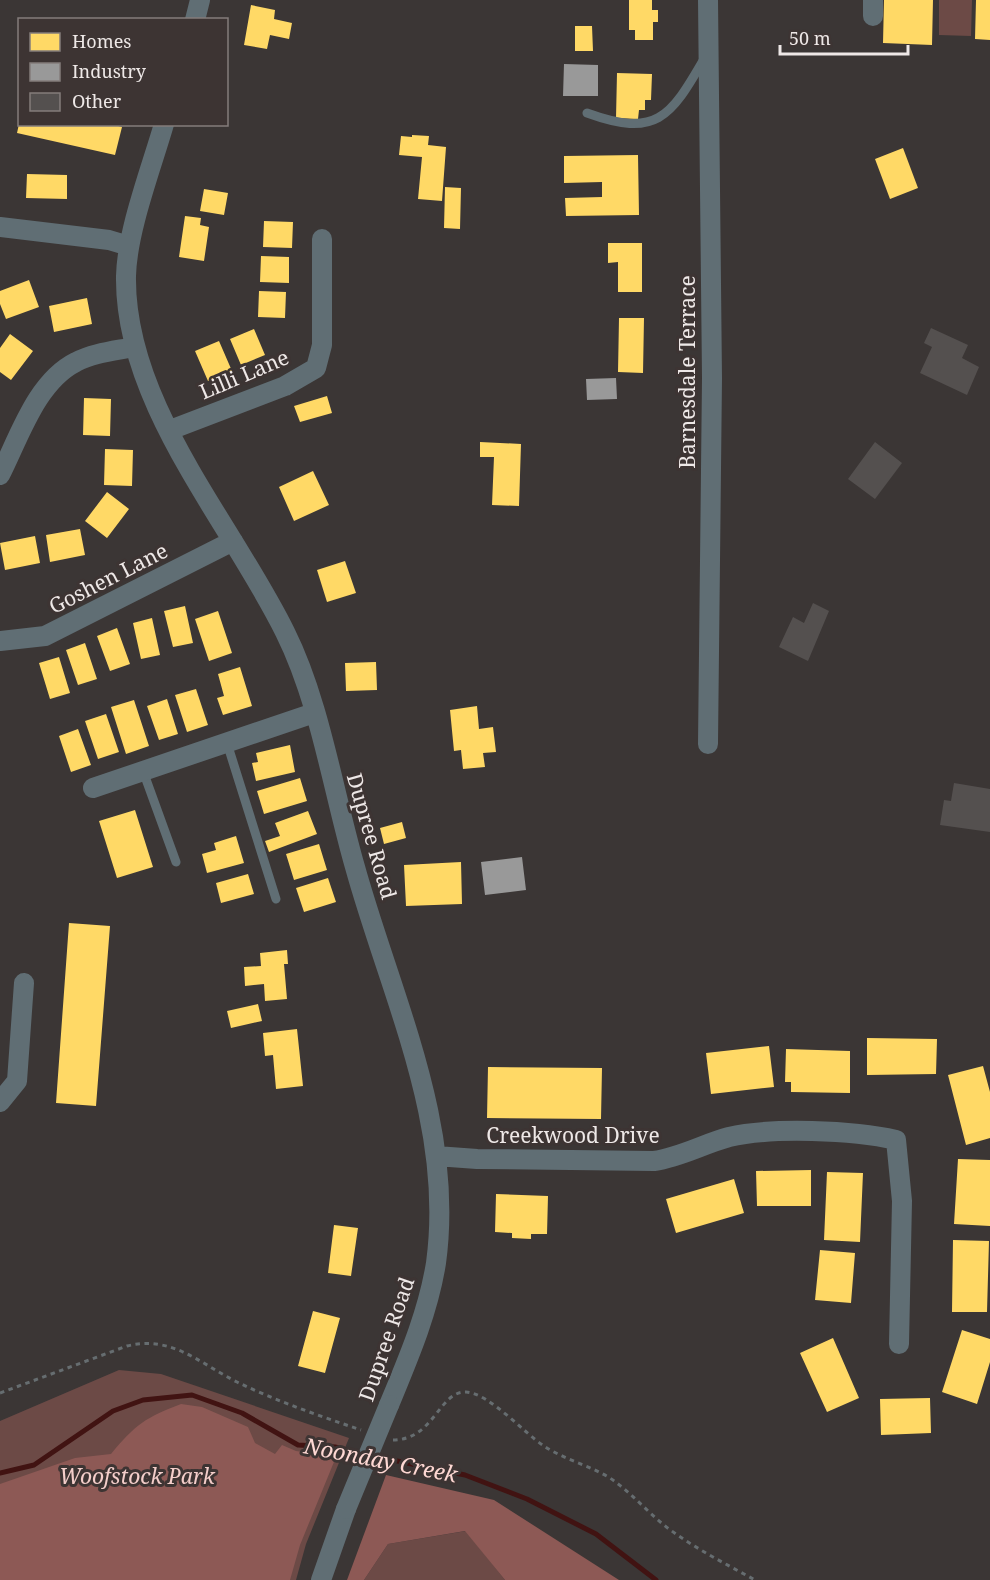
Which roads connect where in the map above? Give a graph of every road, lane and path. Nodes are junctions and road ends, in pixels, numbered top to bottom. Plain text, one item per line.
1 (200, 0) edge
2 (708, 0) edge
3 (196, 18) edge
4 (708, 52) junction
5 (586, 112) dead end
6 (163, 126) edge
7 (0, 227) edge
8 (322, 239) dead end
9 (129, 246) junction
10 (134, 347) junction
11 (170, 430) junction
12 (0, 475) edge
13 (233, 541) junction
14 (0, 641) edge
15 (314, 713) junction
16 (227, 743) junction
17 (708, 744) dead end
18 (143, 771) junction
19 (93, 788) dead end
20 (176, 862) dead end
21 (276, 899) dead end
22 (24, 982) dead end
23 (0, 1102) edge
24 (436, 1156) junction
25 (899, 1344) dead end
26 (321, 1580) edge

1 - 3 street
2 - 4 street, Barnesdale Terrace
4 - 5 lane
4 - 17 street, Barnesdale Terrace
6 - 9 street, Dupree Road
7 - 9 street
8 - 11 street, Lilli Lane
9 - 10 street, Dupree Road
10 - 11 street, Dupree Road
10 - 12 street
11 - 13 street, Dupree Road
13 - 14 street, Goshen Lane
13 - 15 street, Dupree Road
15 - 16 street
15 - 24 street, Dupree Road
16 - 18 street
16 - 21 lane
18 - 19 street
18 - 20 lane
22 - 23 street
24 - 25 street, Creekwood Drive
24 - 26 street, Dupree Road, bridge

